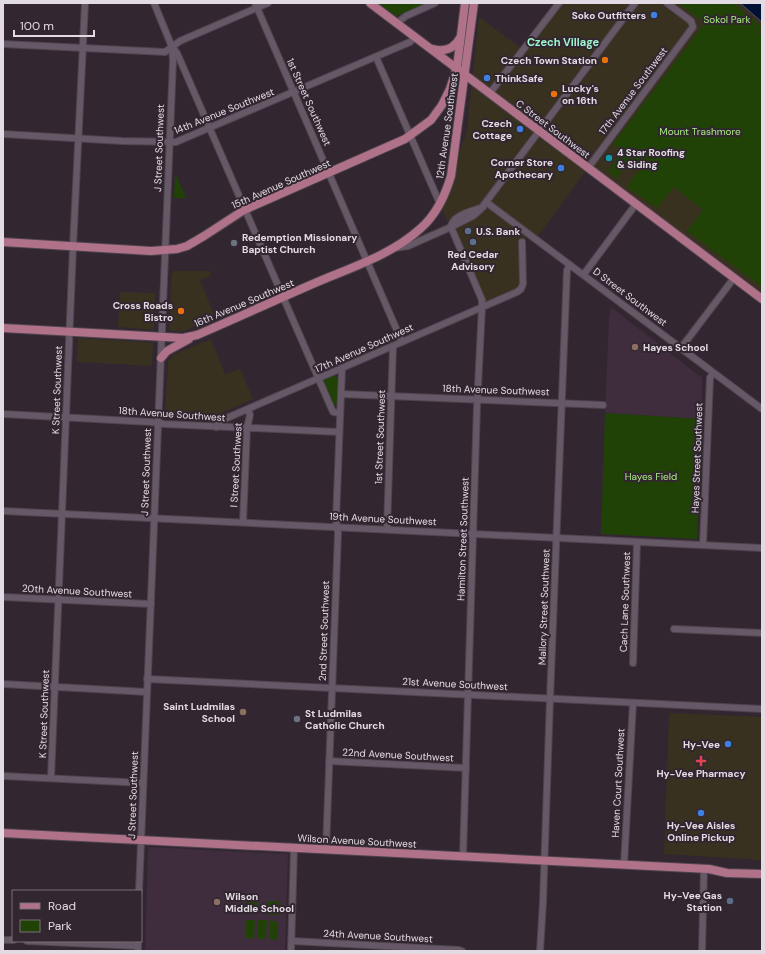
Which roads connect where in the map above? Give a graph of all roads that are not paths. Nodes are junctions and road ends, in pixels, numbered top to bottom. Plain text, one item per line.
1 (85, 3) edge
2 (154, 3) edge
3 (268, 3) edge
4 (370, 3) edge
5 (435, 3) edge
6 (465, 3) edge
7 (474, 3) edge
8 (559, 3) edge
9 (635, 3) edge
10 (667, 3) edge
11 (256, 5) edge
12 (397, 23) junction
13 (462, 33) junction
14 (416, 37) junction
15 (3, 44) edge
16 (83, 48) junction
17 (432, 49) junction
18 (172, 50) junction
19 (376, 57) junction
20 (457, 67) junction
21 (464, 73) junction
22 (294, 93) junction
23 (490, 93) junction
24 (209, 129) junction
25 (539, 131) junction
26 (3, 134) edge
27 (411, 136) junction
28 (78, 138) junction
29 (170, 143) junction
30 (588, 168) junction
31 (329, 173) junction
32 (440, 204) junction
33 (636, 204) junction
34 (484, 205) junction
35 (244, 210) junction
36 (451, 228) junction
37 (3, 242) edge
38 (522, 242) dead end
39 (73, 247) junction
40 (392, 248) junction
41 (165, 251) junction
42 (367, 261) junction
43 (570, 265) junction
44 (584, 274) junction
45 (734, 278) junction
46 (282, 297) junction
47 (762, 299) edge
48 (482, 307) junction
49 (3, 328) edge
50 (70, 332) junction
51 (197, 335) junction
52 (161, 337) junction
53 (402, 342) junction
54 (393, 346) junction
55 (681, 348) junction
56 (160, 358) junction
57 (342, 369) junction
58 (713, 373) junction
59 (318, 379) junction
60 (341, 394) junction
61 (392, 396) junction
62 (478, 400) junction
63 (562, 403) junction
64 (603, 406) dead end
65 (762, 409) edge
66 (248, 410) junction
67 (340, 413) junction
68 (3, 414) edge
69 (66, 417) junction
70 (158, 423) junction
71 (216, 426) junction
72 (247, 428) junction
73 (339, 432) junction
74 (3, 511) edge
75 (62, 514) junction
76 (154, 518) junction
77 (243, 522) junction
78 (337, 527) junction
79 (387, 530) junction
80 (474, 534) junction
81 (556, 538) junction
82 (637, 542) junction
83 (703, 545) junction
84 (762, 548) edge
85 (3, 597) edge
86 (59, 600) junction
87 (151, 604) junction
88 (674, 629) dead end
89 (762, 633) edge
90 (633, 663) dead end
91 (148, 679) junction
92 (3, 684) edge
93 (55, 687) junction
94 (332, 688) junction
95 (147, 692) junction
96 (468, 695) junction
97 (550, 699) junction
98 (633, 703) junction
99 (762, 709) edge
100 (329, 762) junction
101 (466, 768) junction
102 (3, 776) edge
103 (51, 778) junction
104 (143, 783) junction
105 (3, 833) edge
106 (141, 840) junction
107 (294, 848) junction
108 (326, 849) junction
109 (463, 856) junction
110 (545, 861) junction
111 (624, 865) junction
112 (707, 869) junction
113 (762, 869) edge
114 (762, 874) edge
115 (139, 890) edge
116 (292, 941) junction
117 (49, 942) edge
118 (138, 946) edge
119 (396, 949) edge
120 (291, 951) edge
121 (462, 951) edge
122 (540, 951) edge
123 (702, 951) edge

1 - 16 street, K Street Southwest
2 - 18 street
3 - 11 street
4 - 12 main road, C Street Southwest
5 - 12 street
6 - 13 main road, 12th Avenue Southwest
7 - 21 main road, 12th Avenue Southwest
8 - 23 street
9 - 25 street
10 - 30 street, 17th Avenue Southwest
11 - 18 street
11 - 22 street, 1st Street Southwest
12 - 14 main road, C Street Southwest
13 - 17 main road
13 - 20 main road, 12th Avenue Southwest
14 - 17 main road, C Street Southwest
14 - 19 street, 14th Avenue Southwest
15 - 16 street
16 - 18 street
16 - 28 street, K Street Southwest
17 - 20 main road, C Street Southwest
18 - 24 street
18 - 29 street, J Street Southwest
19 - 22 street, 14th Avenue Southwest
19 - 27 street
20 - 21 main road, C Street Southwest
20 - 27 main road, 15th Avenue Southwest
21 - 23 main road, C Street Southwest
21 - 32 main road, 12th Avenue Southwest
22 - 24 street, 14th Avenue Southwest
22 - 31 street, 1st Street Southwest
23 - 25 main road, C Street Southwest
24 - 29 street, 14th Avenue Southwest
24 - 35 street
25 - 30 main road, C Street Southwest
25 - 34 street
26 - 28 street, 14th Avenue Southwest
27 - 31 main road, 15th Avenue Southwest
27 - 32 street
28 - 29 street, 14th Avenue Southwest
28 - 39 street, K Street Southwest
29 - 41 street, J Street Southwest
30 - 33 main road, C Street Southwest
31 - 35 main road, 15th Avenue Southwest
31 - 42 street, 1st Street Southwest
32 - 40 main road, 12th Avenue Southwest
33 - 44 street
33 - 45 main road, C Street Southwest
34 - 36 street
34 - 43 street, D Street Southwest
35 - 41 main road, 15th Avenue Southwest
35 - 46 street
36 - 40 street
36 - 48 street, Hamilton Street Southwest
37 - 39 main road, 15th Avenue Southwest
38 - 48 street, 17th Avenue Southwest
39 - 41 main road, 15th Avenue Southwest
39 - 50 street, K Street Southwest
40 - 42 main road, 12th Avenue Southwest
41 - 52 street, J Street Southwest
42 - 46 main road, 16th Avenue Southwest
42 - 53 street, 1st Street Southwest
43 - 44 street, D Street Southwest
43 - 63 street, Mallory Street Southwest
44 - 55 street, D Street Southwest
45 - 47 main road, C Street Southwest
45 - 55 street
46 - 51 main road, 16th Avenue Southwest
46 - 59 street
48 - 53 street, 17th Avenue Southwest
48 - 62 street, Hamilton Street Southwest
49 - 50 main road, 16th Avenue Southwest
50 - 52 main road, 16th Avenue Southwest
50 - 69 street, K Street Southwest
51 - 52 main road, 16th Avenue Southwest
51 - 56 main road
52 - 56 street, J Street Southwest
53 - 54 street, 17th Avenue Southwest
54 - 57 street, 17th Avenue Southwest
54 - 61 street, 1st Street Southwest
55 - 58 street, D Street Southwest
56 - 70 street, J Street Southwest
57 - 59 street, 17th Avenue Southwest
57 - 60 street, 2nd Street Southwest
58 - 65 street, D Street Southwest
58 - 83 street, Hayes Street Southwest
59 - 66 street, 17th Avenue Southwest
59 - 67 street
60 - 61 street, 18th Avenue Southwest
60 - 67 street, 2nd Street Southwest
61 - 62 street, 18th Avenue Southwest
61 - 79 street, 1st Street Southwest
62 - 63 street, 18th Avenue Southwest
62 - 80 street, Hamilton Street Southwest
63 - 64 street, 18th Avenue Southwest
63 - 81 street, Mallory Street Southwest
66 - 71 street, 17th Avenue Southwest
66 - 72 street, I Street Southwest
67 - 73 street, 2nd Street Southwest
68 - 69 street, 18th Avenue Southwest
69 - 70 street, 18th Avenue Southwest
69 - 75 street, K Street Southwest
70 - 71 street, 18th Avenue Southwest
70 - 76 street, J Street Southwest
71 - 72 street, 18th Avenue Southwest
72 - 73 street, 18th Avenue Southwest
72 - 77 street, I Street Southwest
73 - 78 street, 2nd Street Southwest
74 - 75 street, 19th Avenue Southwest
75 - 76 street, 19th Avenue Southwest
75 - 86 street, K Street Southwest
76 - 77 street, 19th Avenue Southwest
76 - 87 street, J Street Southwest
77 - 78 street, 19th Avenue Southwest
78 - 79 street, 19th Avenue Southwest
78 - 94 street, 2nd Street Southwest
79 - 80 street, 19th Avenue Southwest
80 - 81 street, 19th Avenue Southwest
80 - 96 street, Hamilton Street Southwest
81 - 82 street, 19th Avenue Southwest
81 - 97 street, Mallory Street Southwest
82 - 83 street, 19th Avenue Southwest
82 - 90 street, Cach Lane Southwest
83 - 84 street, 19th Avenue Southwest
85 - 86 street, 20th Avenue Southwest
86 - 87 street, 20th Avenue Southwest
86 - 93 street, K Street Southwest
87 - 91 street, J Street Southwest
88 - 89 street
91 - 94 street, 21st Avenue Southwest
91 - 95 street, J Street Southwest
92 - 93 street
93 - 95 street
93 - 103 street, K Street Southwest
94 - 96 street, 21st Avenue Southwest
94 - 100 street, 2nd Street Southwest
95 - 104 street, J Street Southwest
96 - 97 street, 21st Avenue Southwest
96 - 101 street, Hamilton Street Southwest
97 - 98 street, 21st Avenue Southwest
97 - 110 street, Mallory Street Southwest
98 - 99 street, 21st Avenue Southwest
98 - 111 street, Haven Court Southwest
100 - 101 street, 22nd Avenue Southwest
100 - 108 street, 2nd Street Southwest
101 - 109 street, Hamilton Street Southwest
102 - 103 street
103 - 104 street
104 - 106 street, J Street Southwest
105 - 106 main road, Wilson Avenue Southwest
106 - 107 main road, Wilson Avenue Southwest
106 - 115 street, J Street Southwest
107 - 108 main road, Wilson Avenue Southwest
107 - 116 street
108 - 109 main road, Wilson Avenue Southwest
109 - 110 main road, Wilson Avenue Southwest
110 - 111 main road, Wilson Avenue Southwest
110 - 122 street, Mallory Street Southwest
111 - 112 main road, Wilson Avenue Southwest
112 - 113 main road, Wilson Avenue Southwest
112 - 114 main road, Wilson Avenue Southwest
112 - 123 street
116 - 119 street, 24th Avenue Southwest
116 - 120 street
117 - 118 street
119 - 121 street, 24th Avenue Southwest

